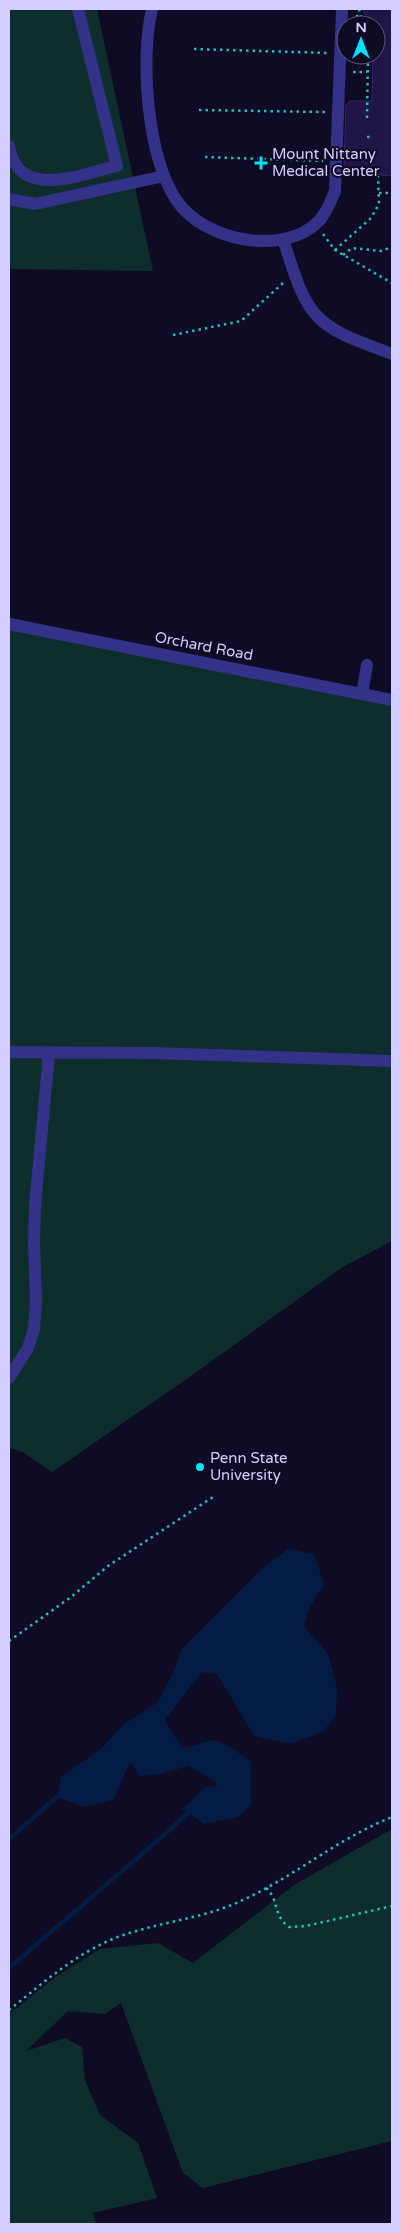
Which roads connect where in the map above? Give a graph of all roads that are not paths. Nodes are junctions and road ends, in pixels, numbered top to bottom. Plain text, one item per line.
1 (78, 9) edge
2 (150, 12) edge
3 (347, 12) edge
4 (9, 146) edge
5 (164, 176) junction
6 (9, 199) edge
7 (283, 240) junction
8 (392, 354) edge
9 (9, 624) edge
10 (366, 665) dead end
11 (362, 694) junction
12 (392, 700) edge
13 (9, 1052) edge
14 (49, 1053) junction
15 (392, 1060) edge
16 (9, 1378) edge

1 - 4 street
2 - 5 street
3 - 7 street
5 - 6 street
5 - 7 street
7 - 8 street
9 - 11 street, Orchard Road
10 - 11 street
11 - 12 street, Orchard Road
13 - 14 street
14 - 15 street
14 - 16 street

